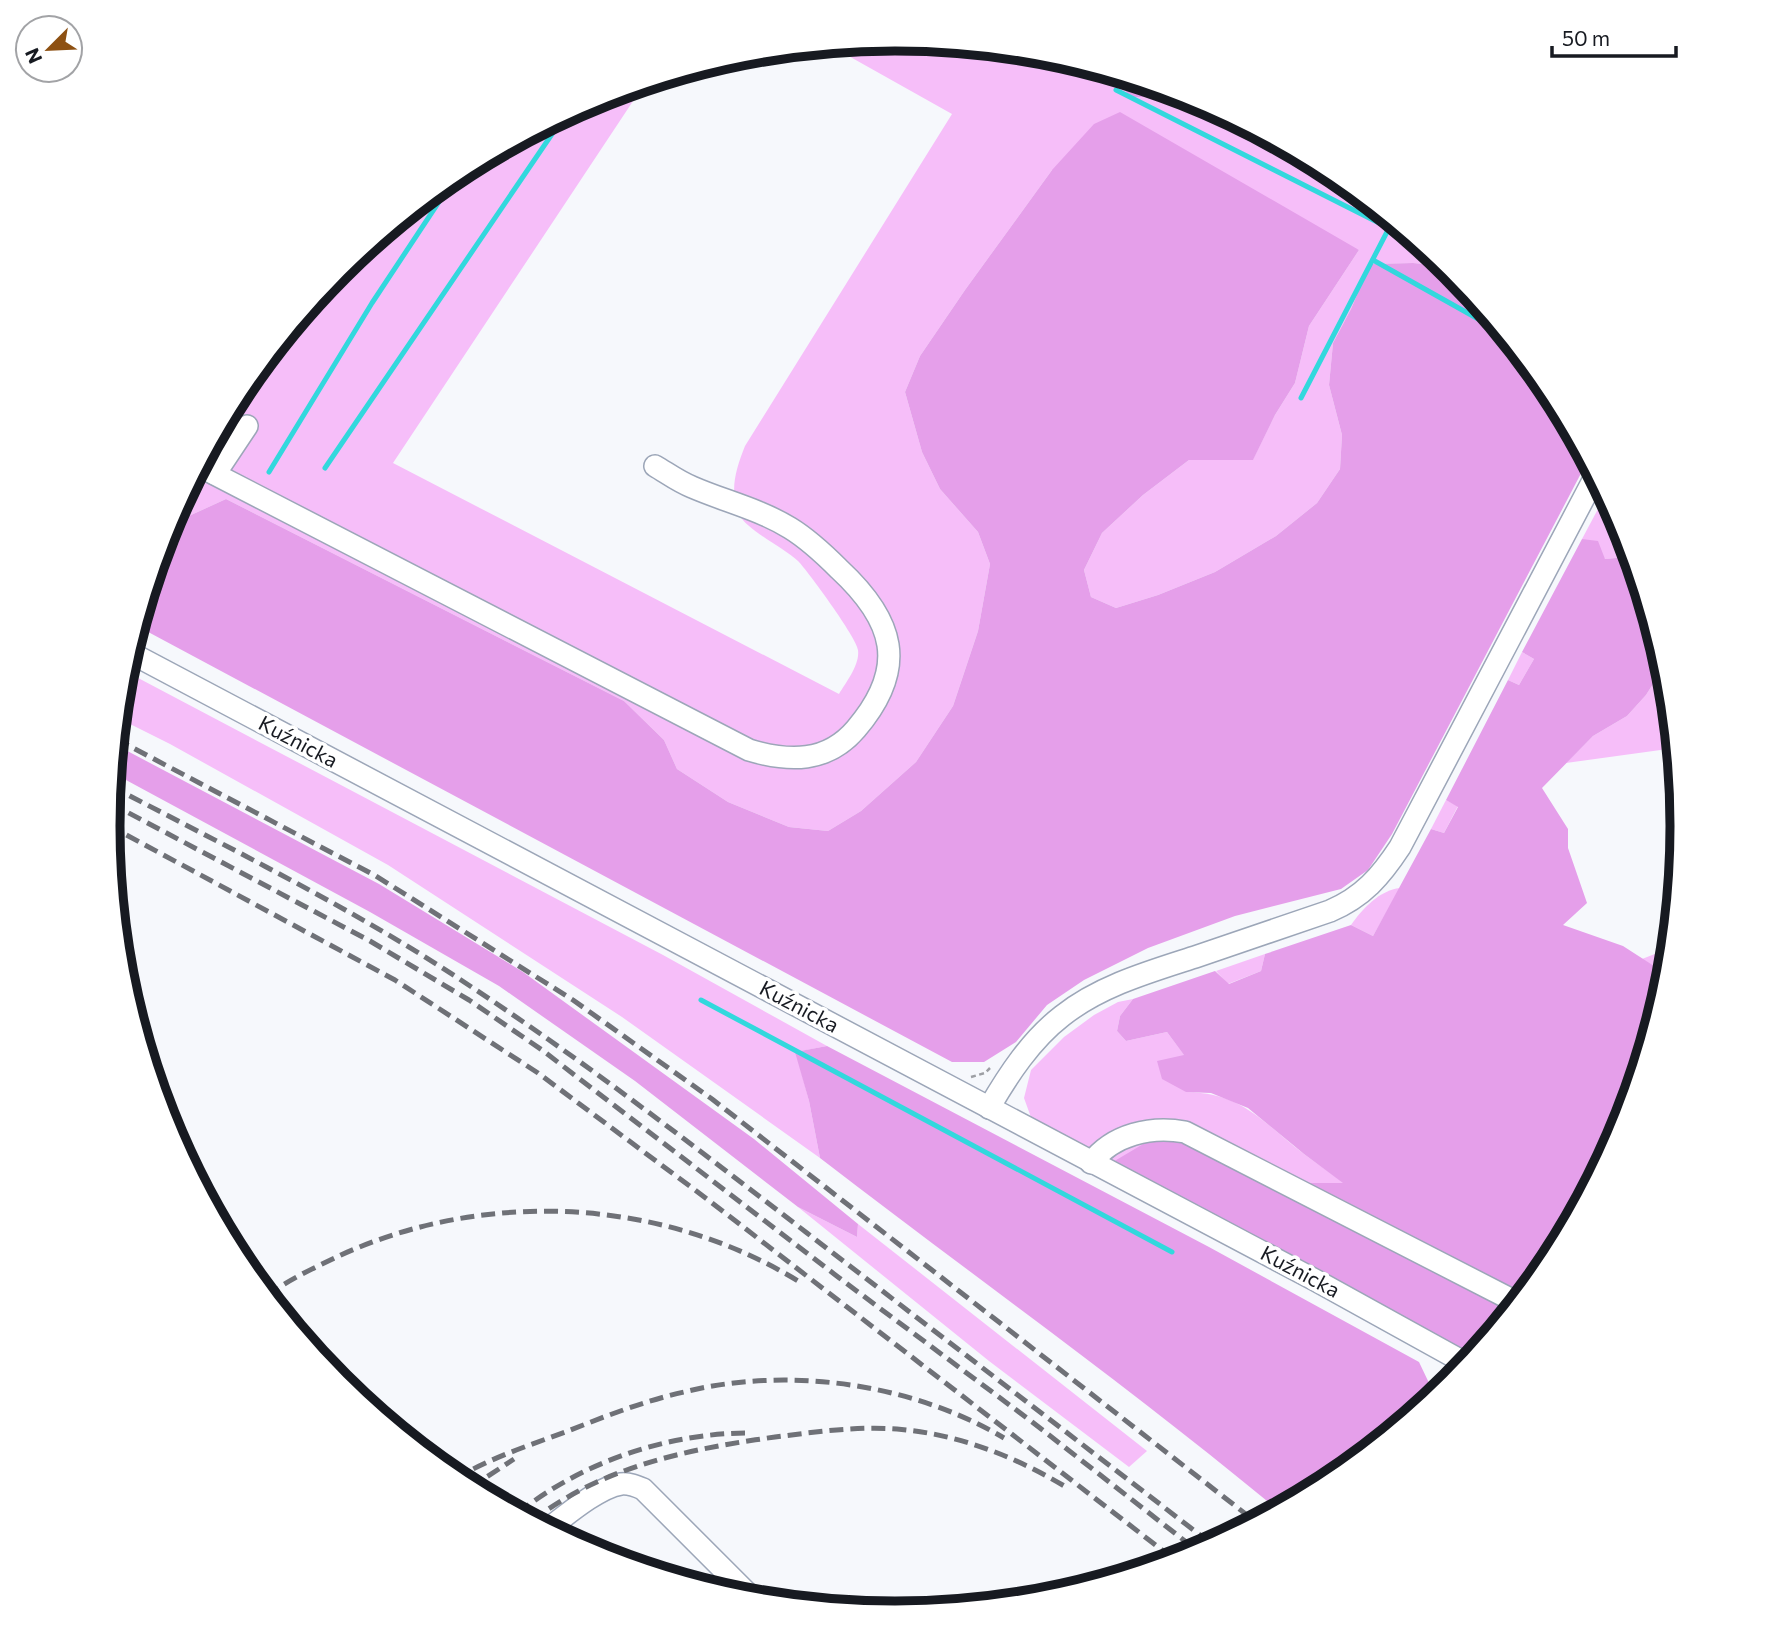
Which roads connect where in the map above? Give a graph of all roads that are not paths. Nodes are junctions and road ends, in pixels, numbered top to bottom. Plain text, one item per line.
1 (247, 426) dead end
2 (654, 466) dead end
3 (207, 470) edge
4 (1591, 485) edge
5 (139, 657) edge
6 (989, 1108) junction
7 (1091, 1163) junction
8 (1509, 1299) edge
9 (1457, 1359) edge
10 (556, 1523) edge
11 (739, 1585) edge

1 - 3 street
2 - 3 street
4 - 6 street
5 - 6 street, Kuźnicka
6 - 7 street, Kuźnicka
7 - 8 street
7 - 9 street, Kuźnicka
10 - 11 street

